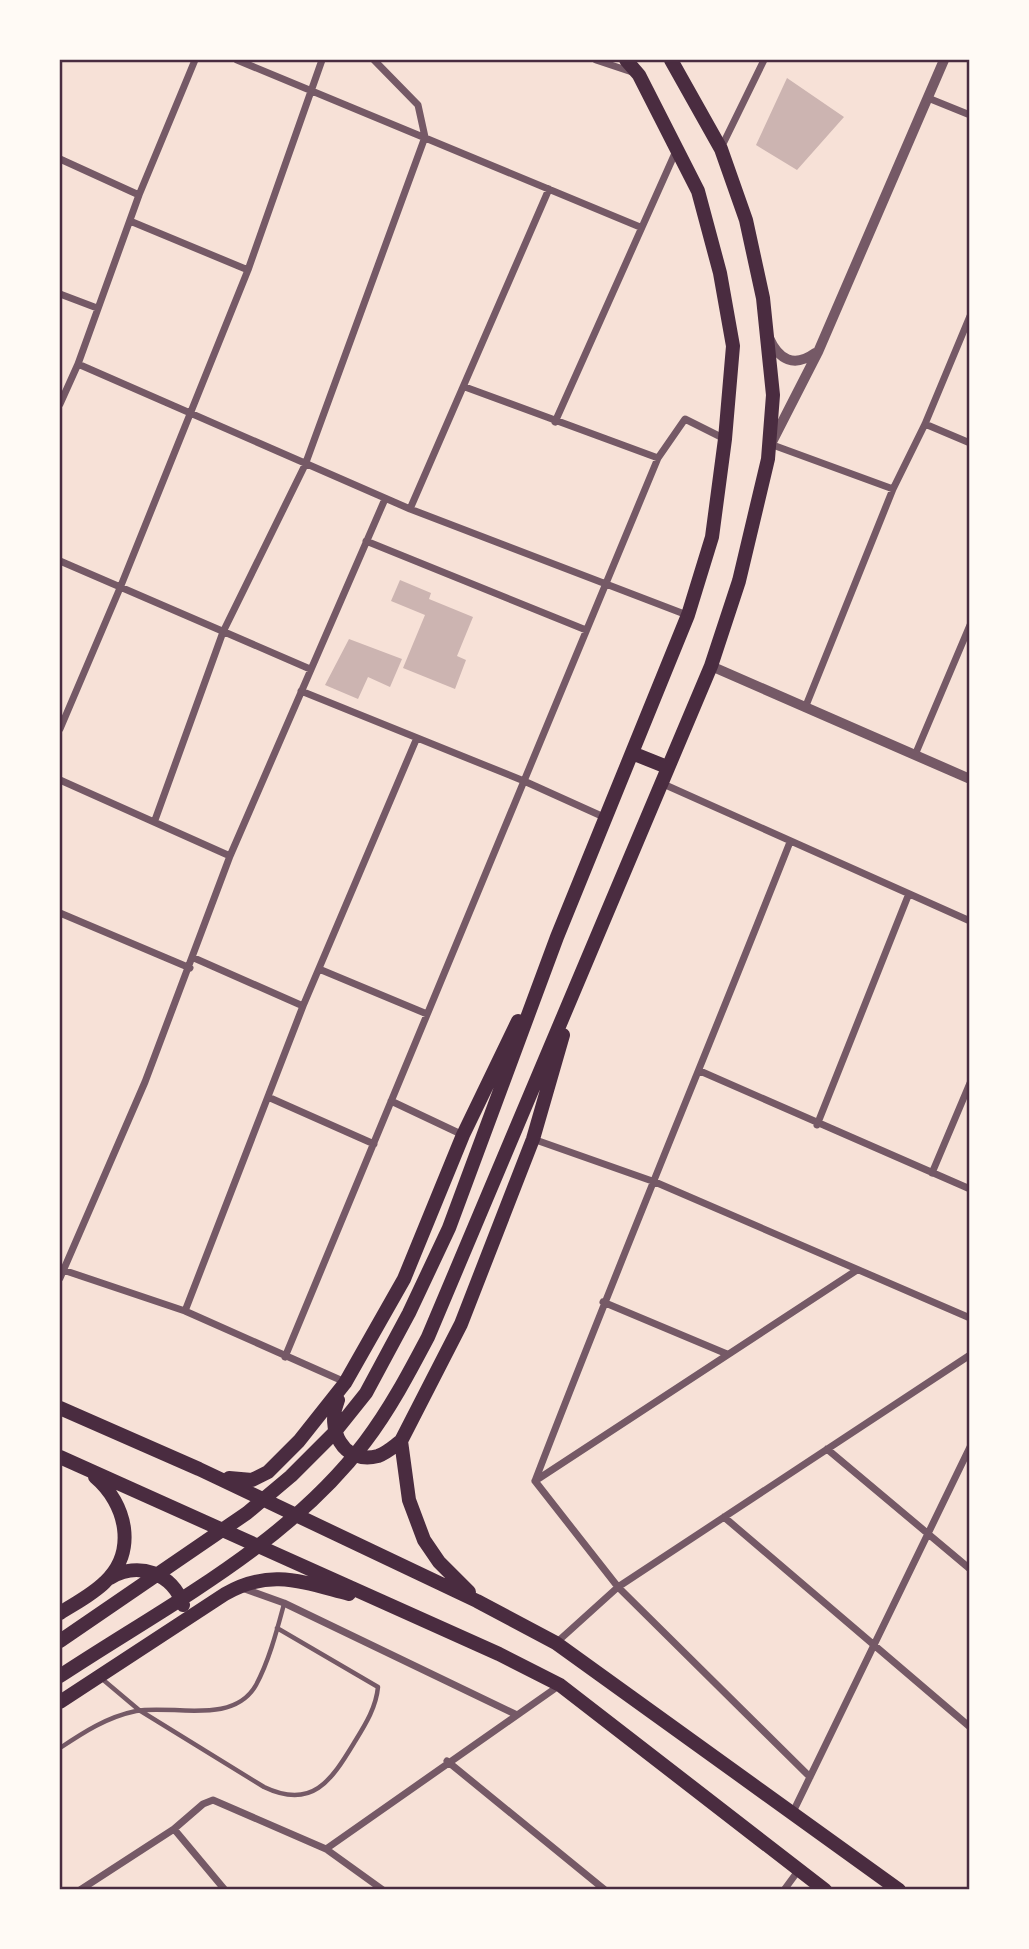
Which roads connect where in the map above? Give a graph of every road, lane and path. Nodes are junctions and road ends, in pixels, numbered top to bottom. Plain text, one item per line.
1 (195, 60) edge
2 (237, 60) edge
3 (322, 60) edge
4 (374, 60) edge
5 (596, 60) edge
6 (626, 60) edge
7 (671, 60) edge
8 (764, 60) edge
9 (944, 60) edge
10 (639, 75) junction
11 (310, 91) junction
12 (928, 98) junction
13 (970, 115) edge
14 (425, 137) junction
15 (678, 148) junction
16 (721, 149) junction
17 (60, 159) edge
18 (549, 189) junction
19 (139, 195) junction
20 (130, 221) junction
21 (640, 228) junction
22 (248, 270) junction
23 (60, 295) edge
24 (97, 308) junction
25 (970, 316) edge
26 (768, 335) junction
27 (818, 352) junction
28 (78, 364) junction
29 (465, 387) junction
30 (60, 404) edge
31 (190, 414) junction
32 (555, 422) junction
33 (925, 424) junction
34 (725, 439) junction
35 (970, 443) edge
36 (770, 444) junction
37 (659, 458) junction
38 (305, 465) junction
39 (893, 489) junction
40 (385, 499) junction
41 (410, 509) junction
42 (366, 541) junction
43 (60, 561) edge
44 (606, 582) junction
45 (120, 588) junction
46 (688, 615) junction
47 (970, 625) edge
48 (586, 630) junction
49 (223, 632) junction
50 (711, 666) junction
51 (310, 669) junction
52 (301, 691) junction
53 (805, 708) junction
54 (60, 729) edge
55 (416, 740) junction
56 (632, 752) junction
57 (915, 755) junction
58 (667, 767) junction
59 (970, 779) edge
60 (60, 780) edge
61 (524, 781) junction
62 (660, 783) junction
63 (606, 818) junction
64 (155, 820) junction
65 (790, 842) junction
66 (230, 856) junction
67 (908, 896) junction
68 (60, 913) edge
69 (970, 921) edge
70 (557, 937) junction
71 (194, 958) junction
72 (190, 968) junction
73 (318, 969) junction
74 (582, 969) junction
75 (303, 1006) junction
76 (428, 1014) junction
77 (700, 1071) junction
78 (970, 1083) edge
79 (268, 1097) junction
80 (391, 1101) junction
81 (817, 1125) junction
82 (463, 1135) junction
83 (533, 1139) junction
84 (374, 1144) junction
85 (932, 1174) junction
86 (655, 1182) junction
87 (970, 1189) edge
88 (63, 1270) junction
89 (857, 1270) junction
90 (60, 1278) edge
91 (603, 1303) junction
92 (185, 1311) junction
93 (970, 1318) edge
94 (727, 1354) junction
95 (970, 1355) edge
96 (285, 1357) junction
97 (345, 1382) junction
98 (60, 1408) edge
99 (401, 1441) junction
100 (970, 1447) edge
101 (827, 1449) junction
102 (62, 1458) edge
103 (200, 1469) junction
104 (535, 1481) junction
105 (724, 1517) junction
106 (927, 1535) junction
107 (970, 1569) edge
108 (106, 1582) junction
109 (237, 1587) junction
110 (618, 1587) junction
111 (477, 1601) junction
112 (284, 1604) junction
113 (386, 1604) junction
114 (60, 1614) edge
115 (184, 1620) junction
116 (277, 1628) junction
117 (60, 1641) edge
118 (556, 1643) junction
119 (874, 1644) junction
120 (60, 1676) edge
121 (100, 1677) junction
122 (560, 1685) junction
123 (60, 1702) edge
124 (139, 1710) junction
125 (517, 1715) junction
126 (970, 1727) edge
127 (60, 1748) edge
128 (447, 1762) junction
129 (810, 1777) junction
130 (793, 1812) junction
131 (174, 1829) junction
132 (326, 1849) junction
133 (798, 1871) junction
134 (80, 1889) edge
135 (225, 1889) edge
136 (383, 1889) edge
137 (605, 1889) edge
138 (783, 1889) edge
139 (825, 1889) edge
140 (899, 1889) edge

1 - 19 street
2 - 11 street
3 - 11 street
4 - 14 street
5 - 10 street
6 - 10 main road
7 - 16 main road
8 - 16 street
9 - 12 street
10 - 15 main road
11 - 14 street
11 - 22 street
12 - 13 street
12 - 27 street
14 - 18 street
14 - 38 street
15 - 21 street
15 - 34 main road
16 - 26 main road
17 - 19 street
18 - 21 street
18 - 29 street
19 - 20 street
20 - 22 street
20 - 24 street
21 - 32 street
22 - 31 street
23 - 24 street
24 - 28 street
25 - 33 street
26 - 27 street
26 - 36 main road
27 - 36 street
28 - 30 street
28 - 31 street
29 - 32 street
29 - 41 street
31 - 38 street
31 - 45 street
32 - 37 street
33 - 35 street
33 - 39 street
34 - 37 street
34 - 46 main road
36 - 39 street
36 - 50 main road
37 - 44 street
38 - 40 street
38 - 49 street
39 - 53 street
40 - 41 street
40 - 42 street
41 - 44 street
42 - 48 street
42 - 51 street
43 - 45 street
44 - 46 street
44 - 48 street
45 - 49 street
45 - 54 street
46 - 56 main road
47 - 57 street
48 - 61 street
49 - 51 street
49 - 64 street
50 - 53 street
50 - 58 main road
51 - 52 street
52 - 55 street
52 - 66 street
53 - 57 street
55 - 61 street
55 - 73 street
56 - 58 main road
56 - 63 main road
57 - 59 street
58 - 62 main road
60 - 64 street
61 - 63 street
61 - 76 street
62 - 65 street
62 - 74 main road
63 - 70 main road
64 - 66 street
65 - 67 street
65 - 77 street
66 - 71 street
67 - 69 street
67 - 81 street
68 - 72 street
70 - 82 main road
70 - 117 main road
71 - 72 street
71 - 75 street
72 - 88 street
73 - 75 street
73 - 76 street
74 - 83 main road
74 - 120 main road
75 - 79 street
76 - 80 street
77 - 81 street
77 - 86 street
78 - 85 street
79 - 84 street
79 - 92 street
80 - 82 street
80 - 84 street
81 - 85 street
82 - 97 main road
83 - 86 street
83 - 99 main road
84 - 96 street
85 - 87 street
86 - 89 street
86 - 91 street
88 - 90 street
88 - 92 street
89 - 93 street
89 - 94 street
91 - 94 street
91 - 104 street
92 - 96 street
94 - 104 street
95 - 101 street
96 - 97 street
97 - 99 main road
97 - 103 main road
98 - 103 main road
99 - 111 main road
100 - 106 street
101 - 105 street
101 - 106 street
102 - 108 main road
102 - 113 main road
103 - 111 main road
104 - 110 street
105 - 110 street
105 - 119 street
106 - 107 street
106 - 119 street
108 - 114 main road
108 - 115 main road
109 - 112 street
109 - 113 main road
109 - 115 main road
110 - 118 street
110 - 129 street
111 - 118 main road
112 - 116 lane
112 - 125 street
113 - 122 main road
115 - 121 main road
116 - 124 lane
116 - 124 lane
118 - 130 main road
119 - 126 street
119 - 129 street
121 - 123 main road
121 - 124 lane
122 - 125 street
122 - 133 main road
124 - 127 lane
125 - 128 street
128 - 132 street
128 - 137 street
129 - 130 street
130 - 140 main road
131 - 132 street
131 - 134 street
131 - 135 street
132 - 136 street
133 - 138 street
133 - 139 main road

